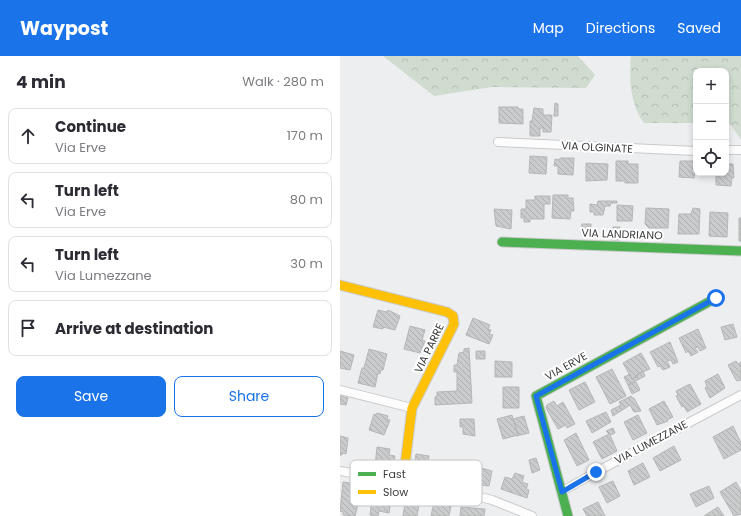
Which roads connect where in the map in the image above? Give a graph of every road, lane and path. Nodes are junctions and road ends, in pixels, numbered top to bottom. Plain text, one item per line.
1 (498, 142) dead end
2 (729, 150) edge
3 (741, 150) edge
4 (693, 151) edge
5 (502, 242) dead end
6 (741, 251) edge
7 (340, 285) edge
8 (716, 298) dead end
9 (340, 390) edge
10 (741, 395) edge
11 (412, 408) junction
12 (406, 460) edge
13 (340, 471) edge
14 (350, 473) edge
15 (562, 492) junction
16 (482, 498) edge
17 (532, 516) edge
18 (568, 516) edge

1 - 4 street, VIA OLGINATE
2 - 3 street
5 - 6 street, VIA LANDRIANO
7 - 11 street, VIA PARRE
8 - 15 street, VIA ERVE
9 - 11 street
10 - 15 street, VIA LUMEZZANE
11 - 12 street, VIA PARRE
13 - 14 street
15 - 18 street, VIA ERVE
16 - 17 street

